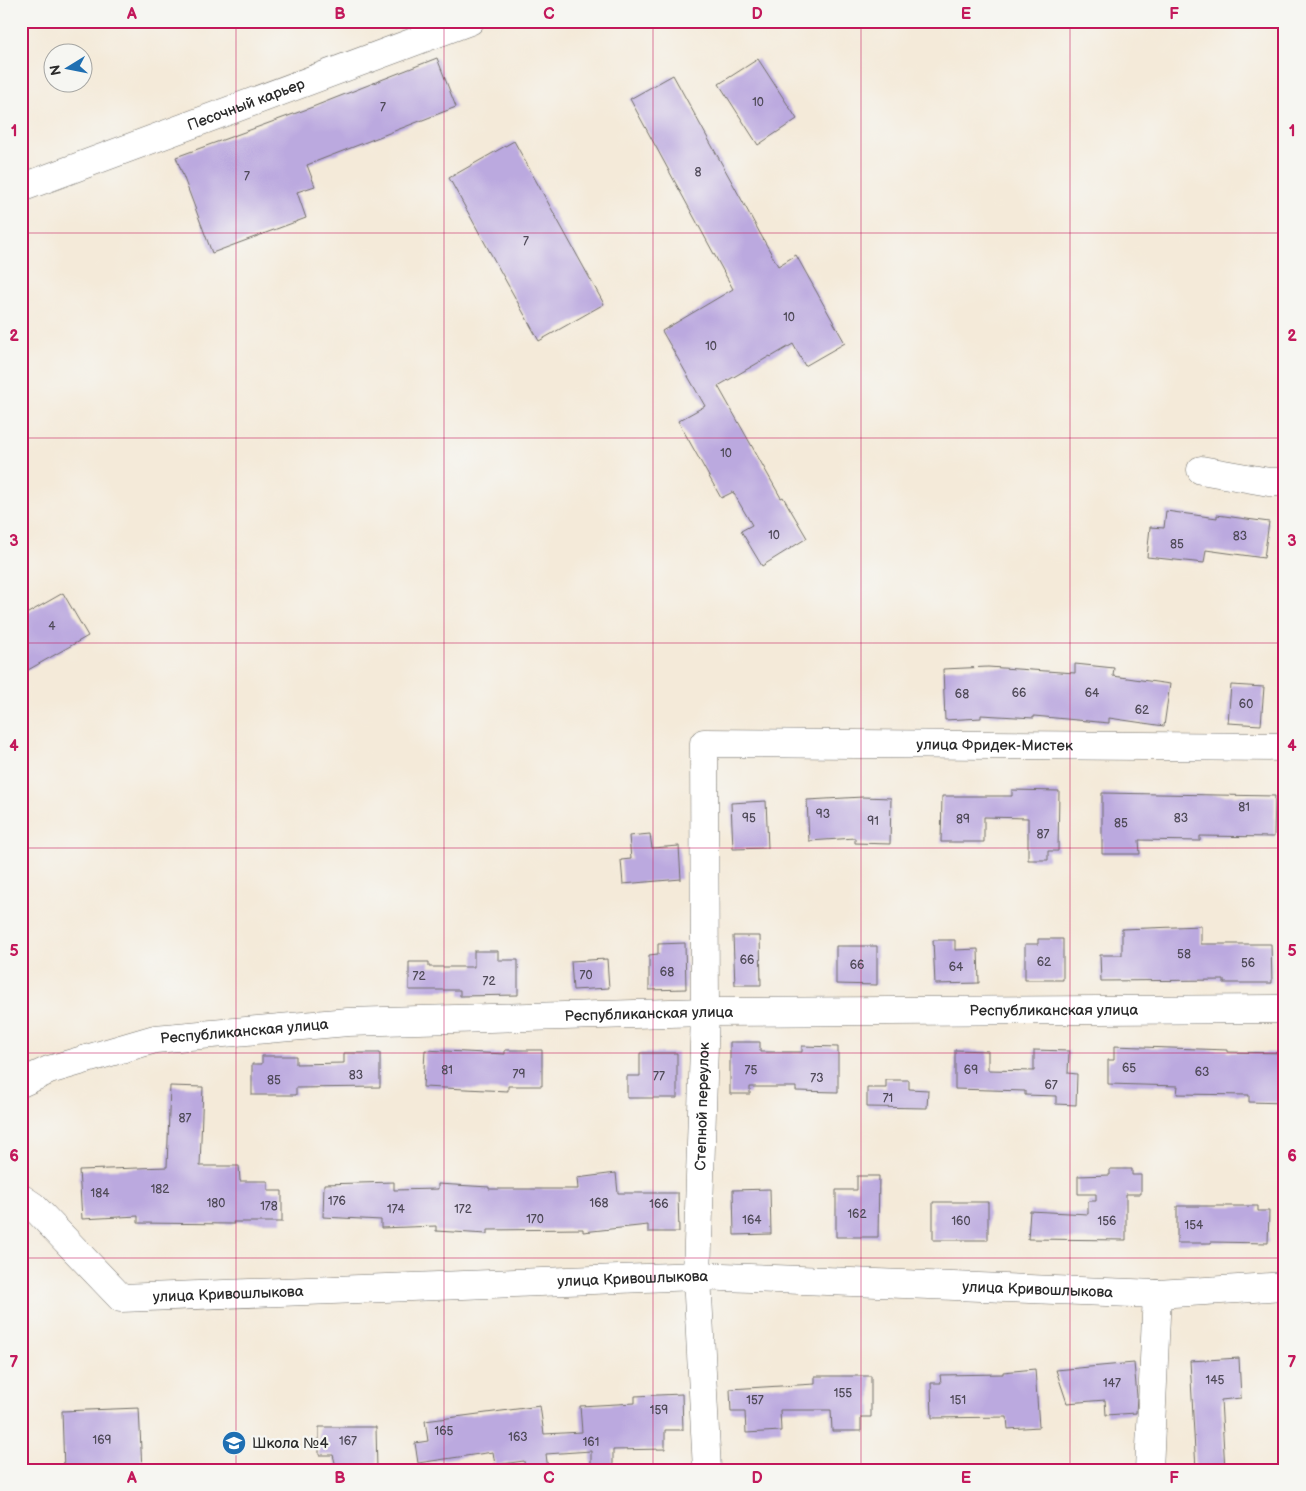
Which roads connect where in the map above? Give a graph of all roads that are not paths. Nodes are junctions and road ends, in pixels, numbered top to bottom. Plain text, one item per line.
1 (470, 21) edge
2 (21, 188) edge
3 (1201, 470) dead end
4 (1285, 482) edge
5 (704, 743) joint
6 (1285, 747) edge
7 (1285, 1009) edge
8 (705, 1012) junction
9 (21, 1083) edge
10 (21, 1198) edge
11 (697, 1276) junction
12 (1285, 1286) edge
13 (1157, 1294) junction
14 (707, 1470) edge
15 (1149, 1470) edge

1 - 2 street, Песочный карьер
3 - 4 street
5 - 6 street, улица Фридек-Мистек
5 - 8 street, Степной переулок
7 - 8 street, Республиканская улица
8 - 9 street, Республиканская улица
8 - 11 street, Степной переулок
10 - 11 street, улица Кривошлыкова
11 - 13 street, улица Кривошлыкова
11 - 14 street, Степной переулок
12 - 13 street, улица Кривошлыкова
13 - 15 street

